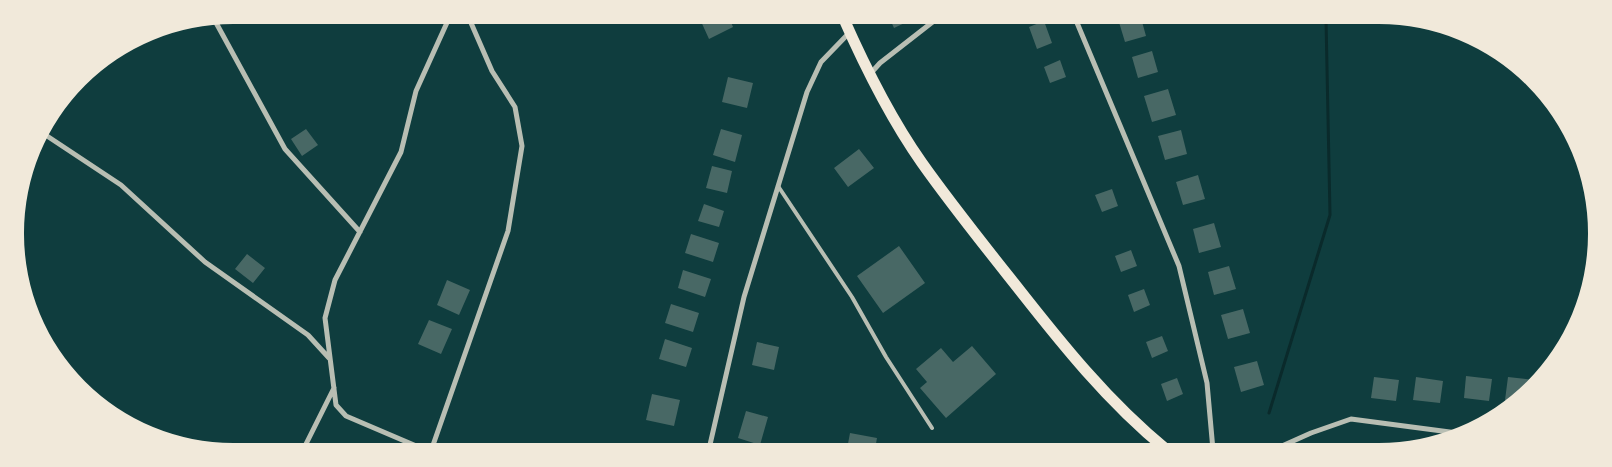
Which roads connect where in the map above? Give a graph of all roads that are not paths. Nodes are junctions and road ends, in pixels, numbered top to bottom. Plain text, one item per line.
1 (217, 24) edge
2 (446, 24) edge
3 (471, 24) edge
4 (846, 24) edge
5 (931, 24) edge
6 (1078, 24) edge
7 (850, 32) junction
8 (871, 74) junction
9 (48, 136) edge
10 (778, 186) junction
11 (360, 232) junction
12 (329, 358) junction
13 (334, 388) junction
14 (932, 428) dead end
15 (1447, 432) edge
16 (306, 443) edge
17 (409, 443) edge
18 (434, 443) edge
19 (710, 443) edge
20 (1159, 443) edge
21 (1212, 443) edge
22 (1289, 443) edge

1 - 11 street
2 - 11 street
3 - 18 street
4 - 7 main road
5 - 8 street
6 - 21 street
7 - 8 main road
7 - 10 street
8 - 20 main road
9 - 12 street
10 - 14 lane
10 - 19 street
11 - 12 street
12 - 13 street
13 - 16 street
13 - 17 street
15 - 22 street

